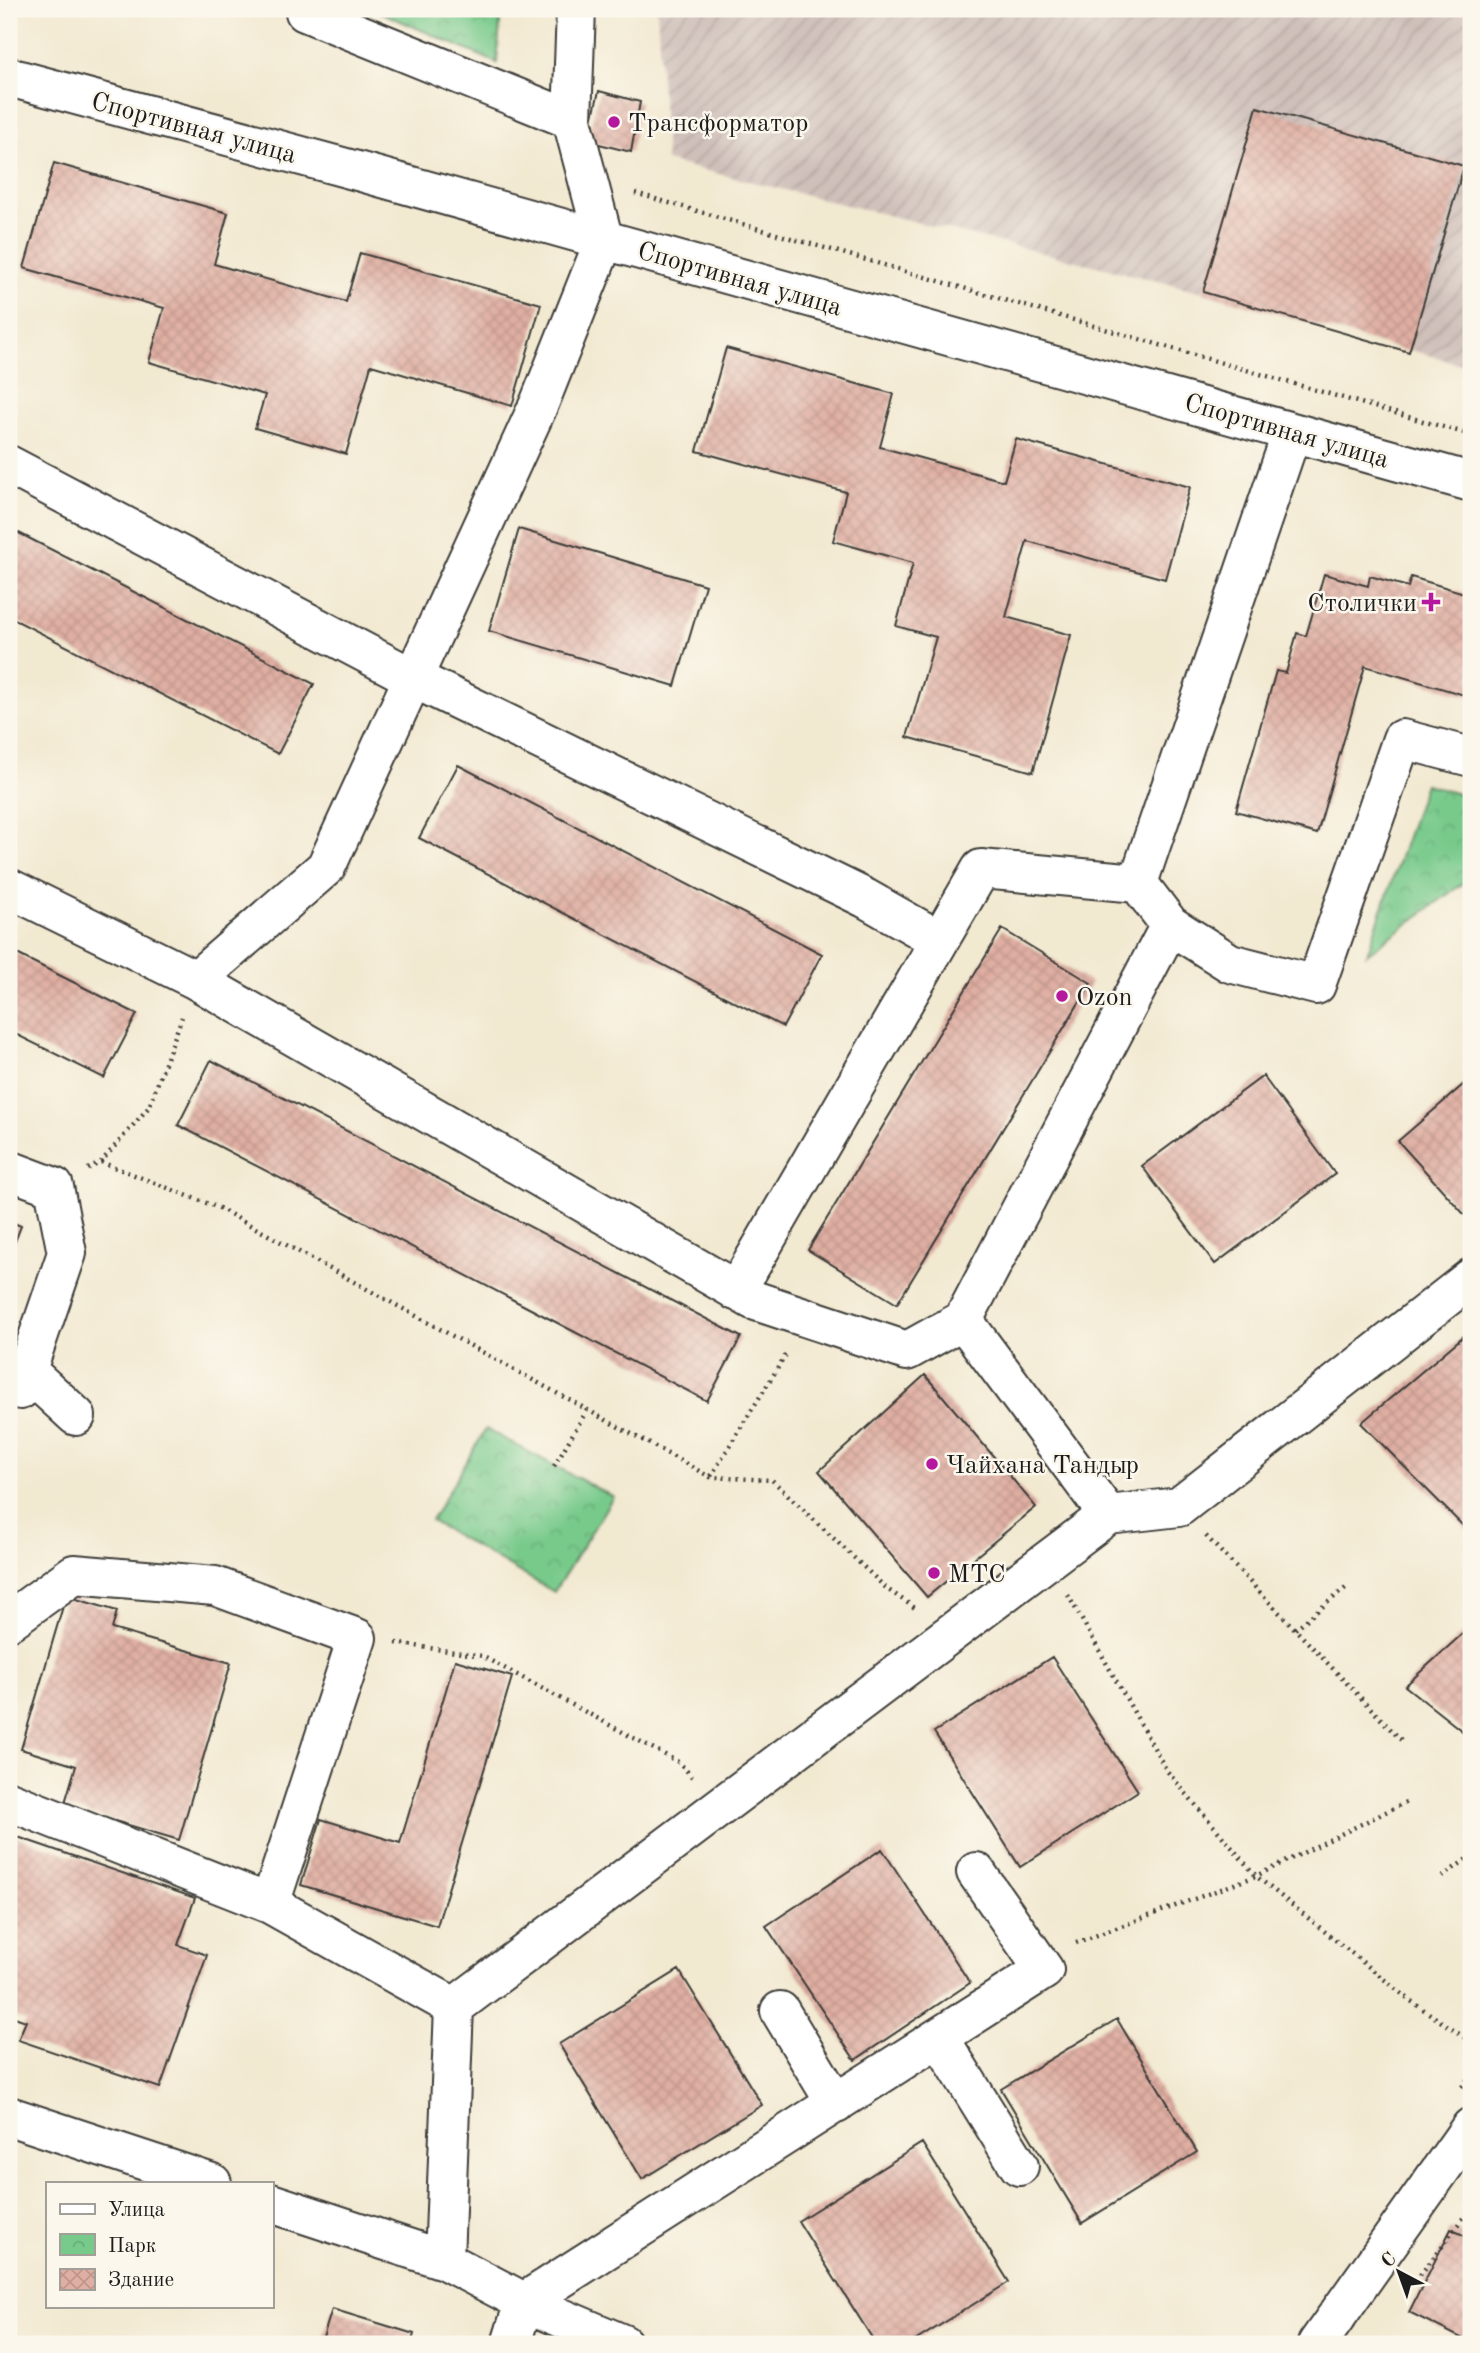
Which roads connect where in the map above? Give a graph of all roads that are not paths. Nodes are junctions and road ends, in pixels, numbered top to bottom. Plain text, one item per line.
1 (576, 9) edge
2 (306, 12) dead end
3 (9, 77) edge
4 (572, 120) junction
5 (604, 241) junction
6 (1292, 432) junction
7 (9, 465) edge
8 (1471, 482) edge
9 (413, 678) junction
10 (1471, 757) edge
11 (1138, 883) junction
12 (9, 888) edge
13 (1170, 925) junction
14 (939, 940) junction
15 (196, 980) junction
16 (9, 1170) edge
17 (1471, 1278) edge
18 (736, 1291) junction
19 (963, 1320) junction
20 (17, 1378) edge
21 (76, 1416) dead end
22 (1108, 1515) junction
23 (9, 1620) edge
24 (9, 1801) edge
25 (976, 1872) dead end
26 (270, 1904) junction
27 (454, 2007) junction
28 (780, 2011) dead end
29 (939, 2037) junction
30 (836, 2104) junction
31 (9, 2116) edge
32 (1471, 2127) edge
33 (1019, 2166) dead end
34 (209, 2182) edge
35 (273, 2204) edge
36 (444, 2260) junction
37 (524, 2302) junction
38 (511, 2344) edge
39 (623, 2344) edge
40 (1317, 2344) edge

1 - 4 street
2 - 4 street
3 - 5 street, Спортивная улица
4 - 5 street
5 - 6 street, Спортивная улица
5 - 9 street
6 - 8 street, Спортивная улица
6 - 11 street
7 - 9 street
9 - 14 street
9 - 15 street
10 - 13 street
11 - 13 street
11 - 14 street
12 - 15 street
13 - 19 street
14 - 18 street
15 - 18 street
16 - 20 street
17 - 22 street
18 - 19 street
19 - 22 street
20 - 21 street
22 - 27 street
23 - 26 street
24 - 26 street
25 - 29 street
26 - 27 street
27 - 36 street
28 - 30 street
29 - 30 street
29 - 33 street
30 - 37 street
31 - 34 street
32 - 40 street
35 - 36 street
36 - 37 street
37 - 38 street
37 - 39 street

